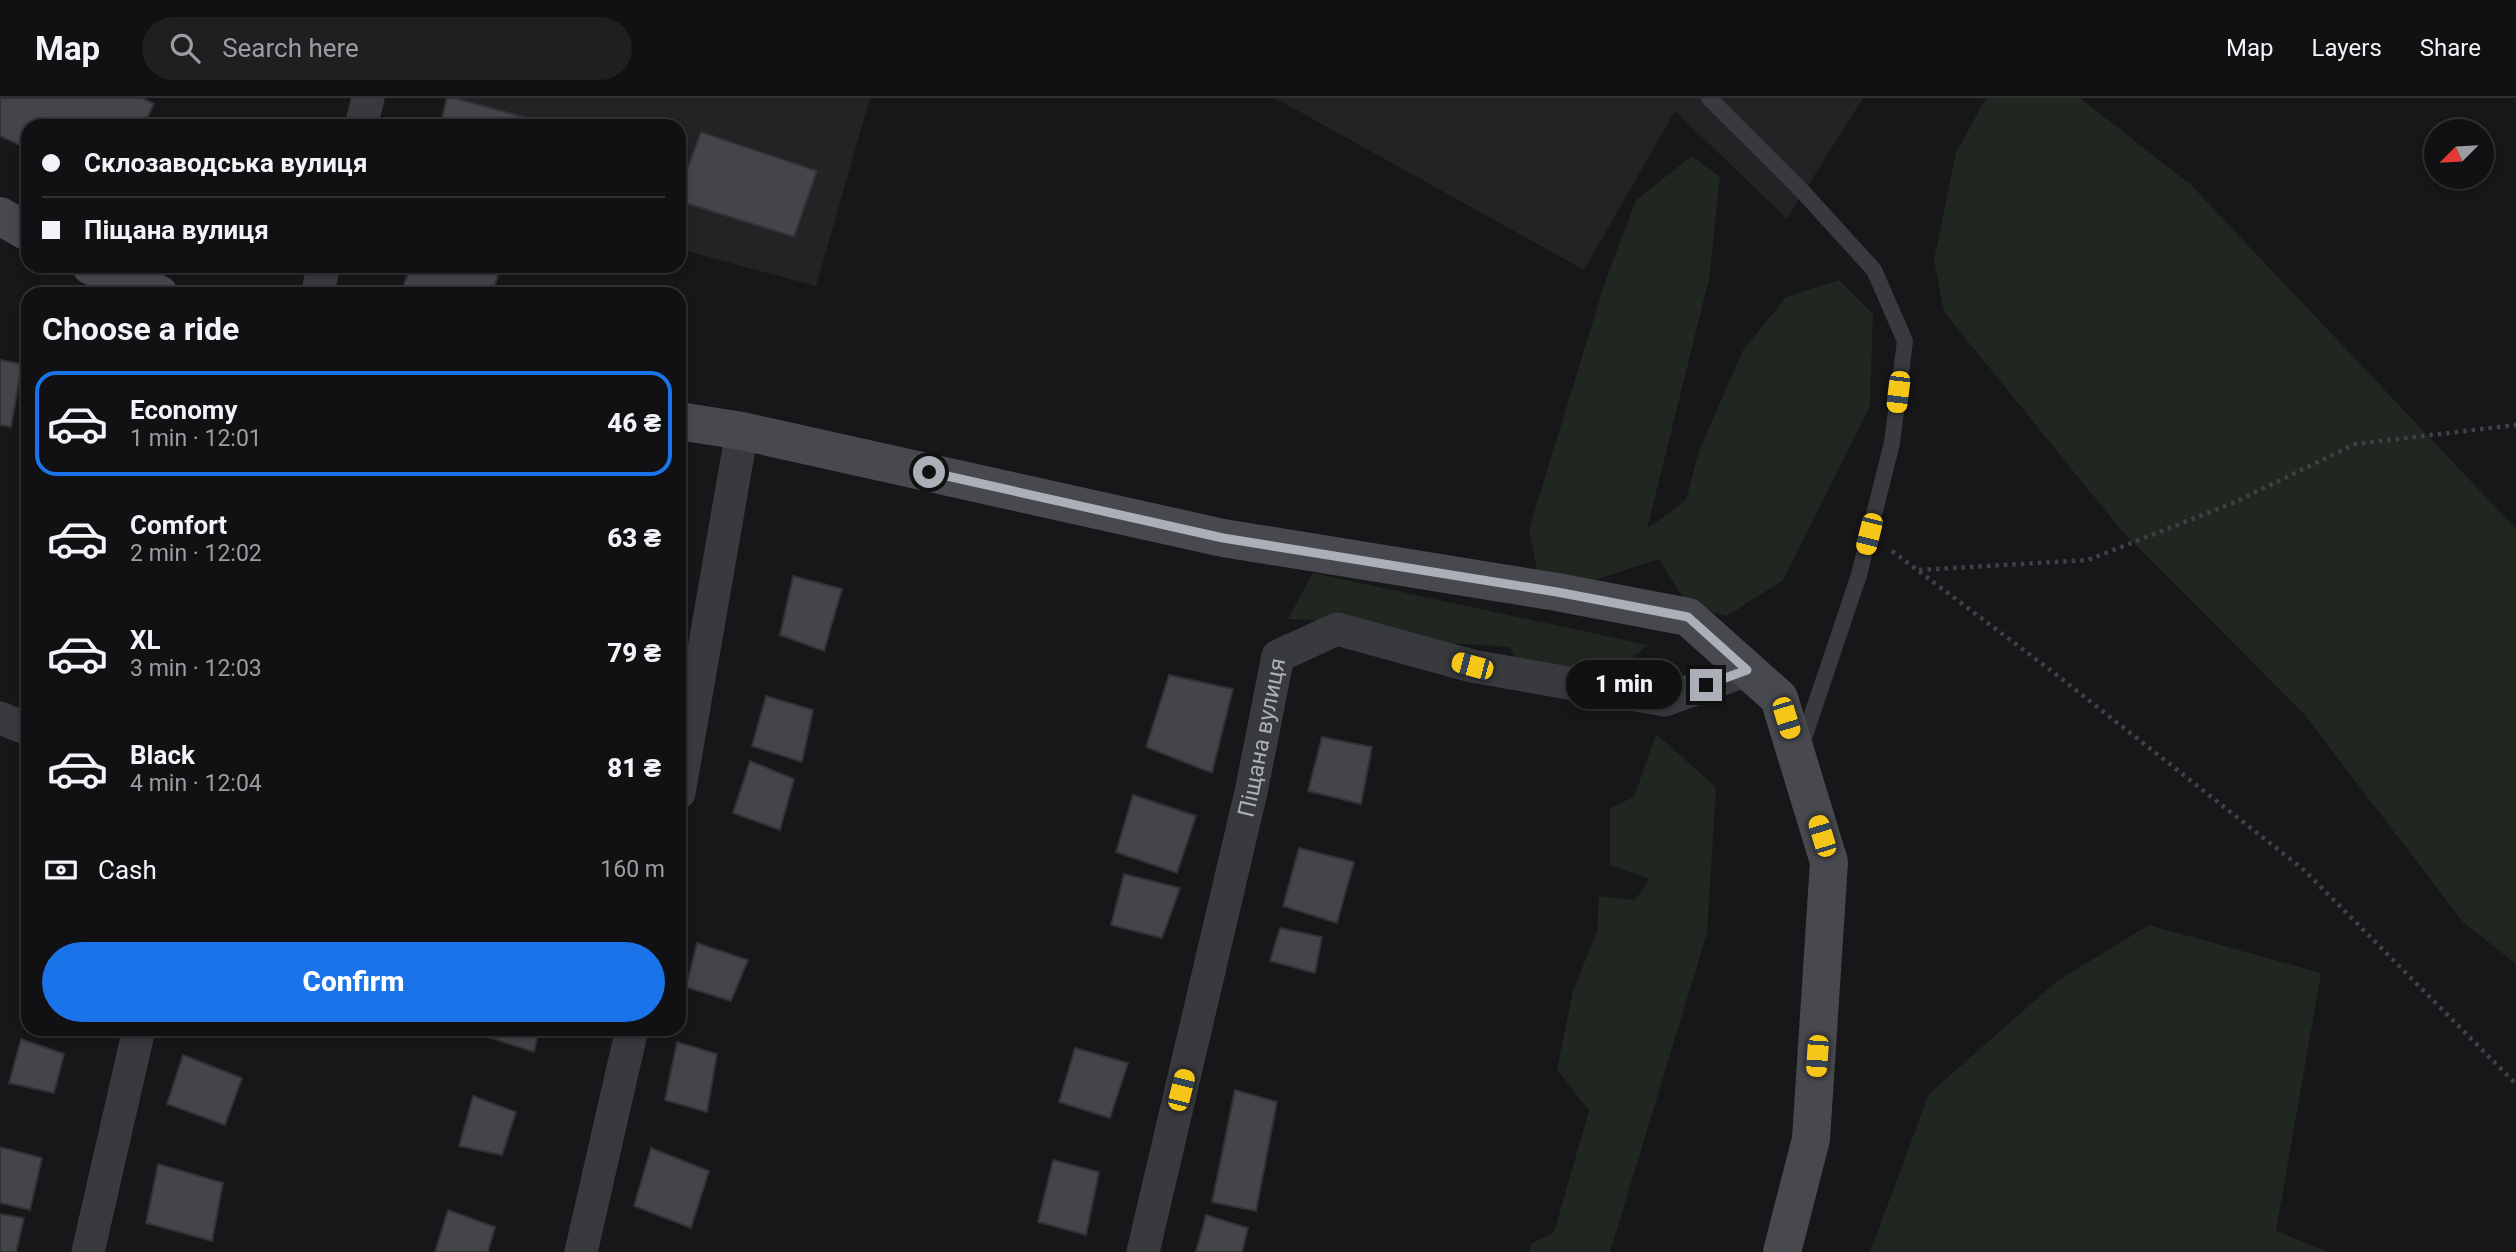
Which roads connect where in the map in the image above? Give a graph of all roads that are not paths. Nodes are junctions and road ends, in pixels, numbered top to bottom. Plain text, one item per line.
1 (368, 98) edge
2 (1710, 98) edge
3 (363, 119) edge
4 (0, 216) edge
5 (21, 228) edge
6 (108, 273) edge
7 (142, 287) edge
8 (686, 422) edge
9 (742, 431) junction
10 (1747, 670) junction
11 (0, 718) edge
12 (21, 726) edge
13 (686, 753) edge
14 (1798, 758) junction
15 (137, 1036) edge
16 (630, 1036) edge
17 (88, 1252) edge
18 (581, 1252) edge
19 (1143, 1252) edge
20 (1783, 1252) edge

1 - 3 street
2 - 14 lane
4 - 5 street
6 - 7 street
8 - 9 street
9 - 10 street
9 - 13 street
10 - 14 street
10 - 19 street, Піщана вулиця
11 - 12 street
14 - 20 street
15 - 17 street
16 - 18 street

